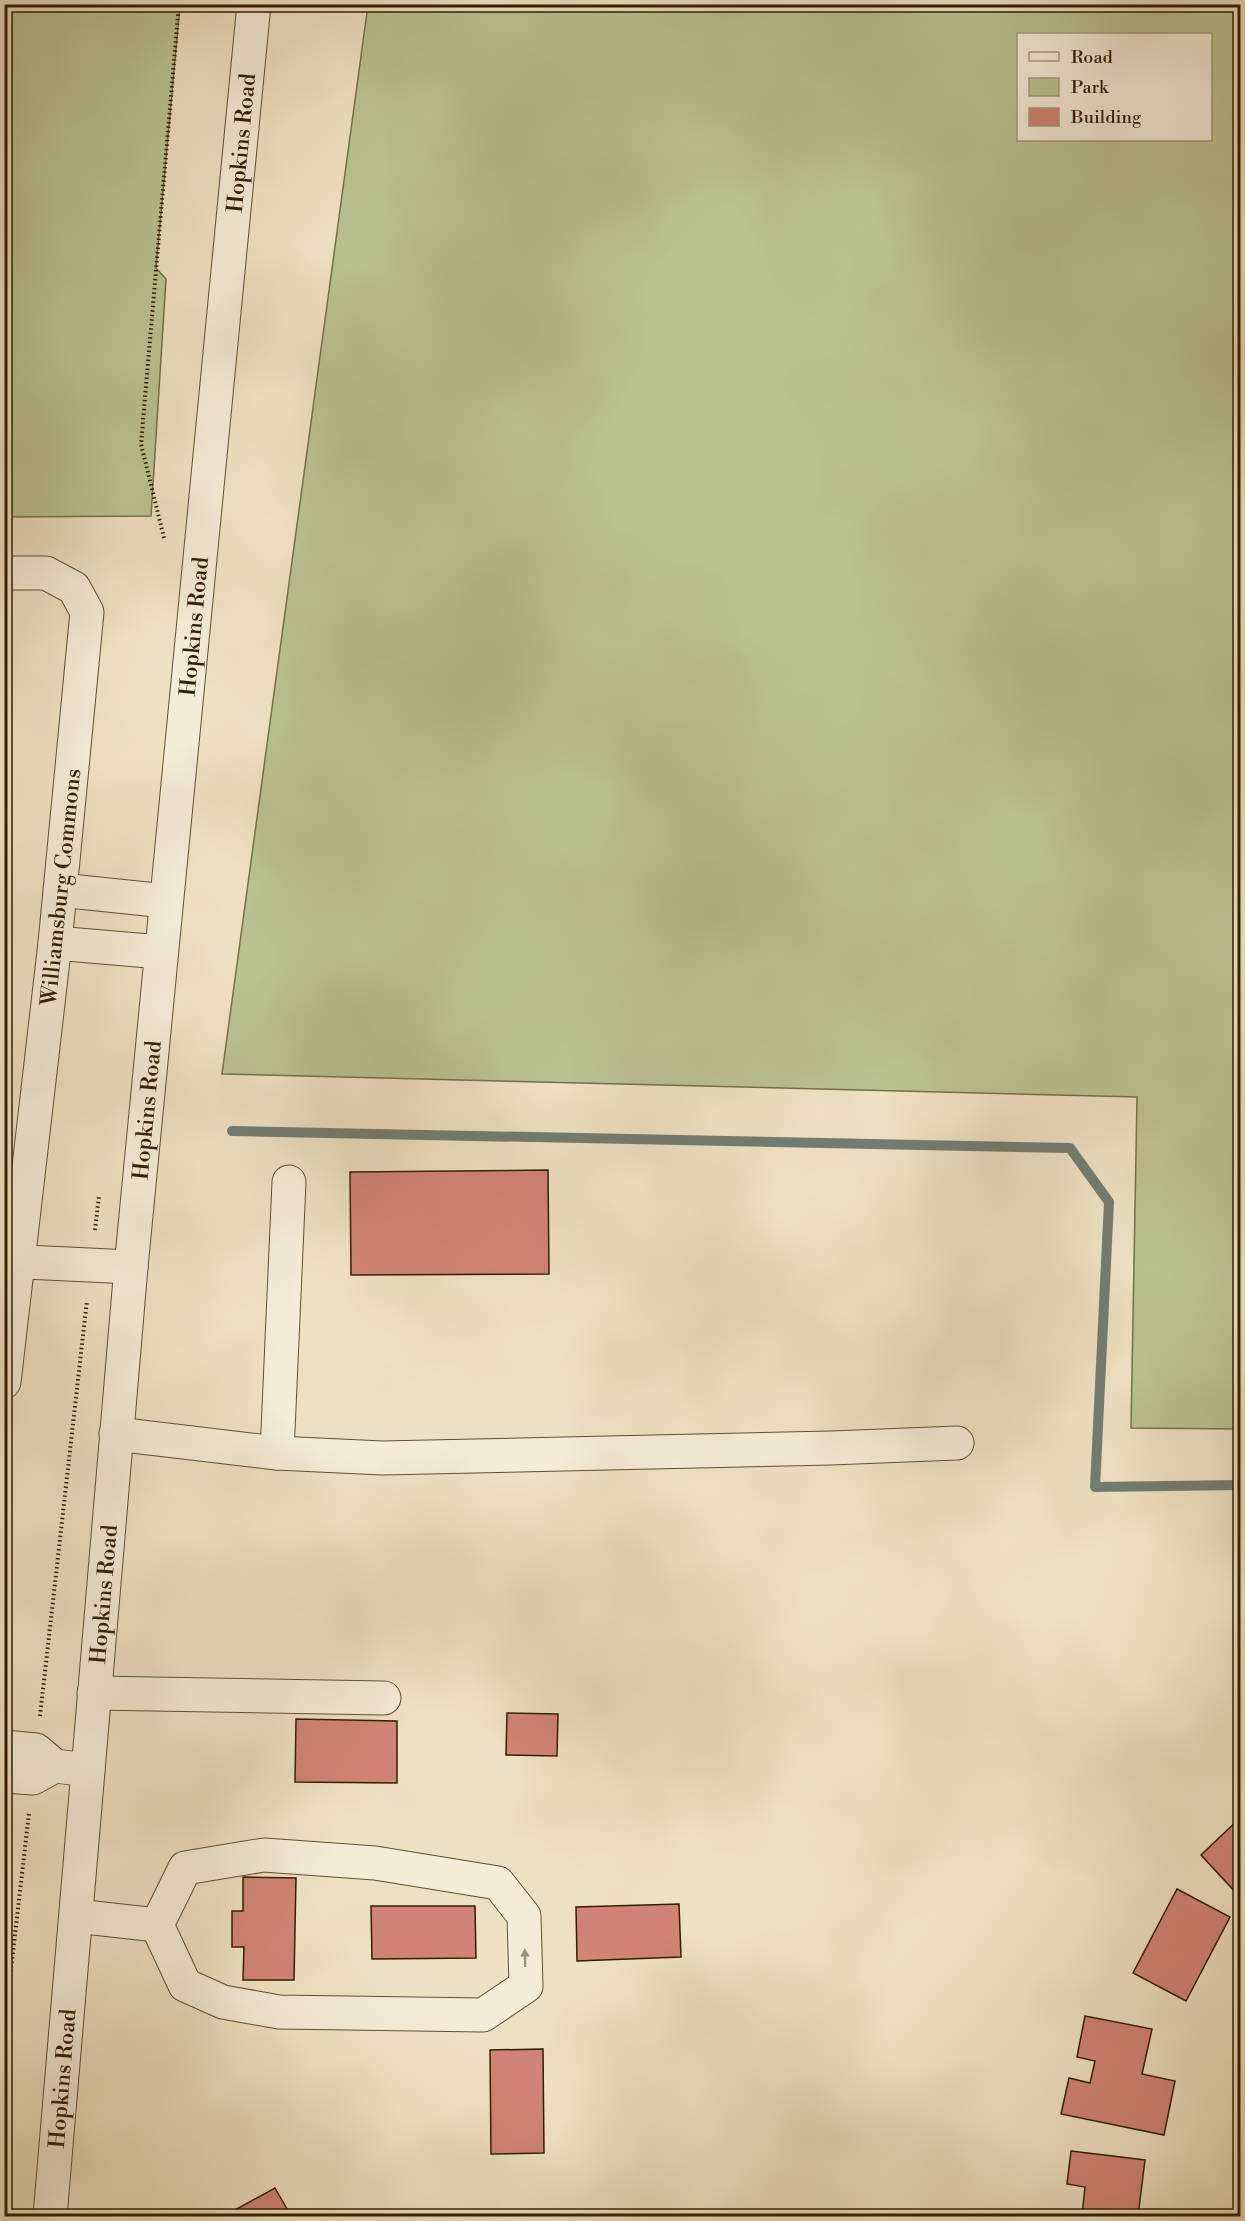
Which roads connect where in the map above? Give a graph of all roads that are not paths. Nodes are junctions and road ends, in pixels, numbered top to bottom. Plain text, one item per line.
1 (254, 4) edge
2 (4, 573) edge
3 (60, 890) junction
4 (166, 901) junction
5 (55, 943) junction
6 (161, 952) junction
7 (289, 1182) dead end
8 (12, 1262) edge
9 (131, 1268) junction
10 (4, 1382) edge
11 (116, 1434) junction
12 (957, 1443) dead end
13 (277, 1453) junction
14 (94, 1693) junction
15 (384, 1698) dead end
16 (27, 1763) edge
17 (88, 1770) junction
18 (76, 1916) junction
19 (157, 1925) junction
20 (50, 2217) edge

1 - 4 street, Hopkins Road
2 - 3 street, Williamsburg Commons
3 - 4 street
3 - 5 street, Williamsburg Commons
4 - 6 street, Hopkins Road
5 - 6 street
5 - 8 street, Williamsburg Commons
6 - 9 street, Hopkins Road
7 - 13 street
8 - 9 street
8 - 10 street, Williamsburg Commons
9 - 11 street, Hopkins Road
11 - 13 street
11 - 14 street, Hopkins Road
12 - 13 street
14 - 15 street
14 - 17 street, Hopkins Road
16 - 17 street
17 - 18 street, Hopkins Road
18 - 19 street
18 - 20 street, Hopkins Road
19 -> 19 street

